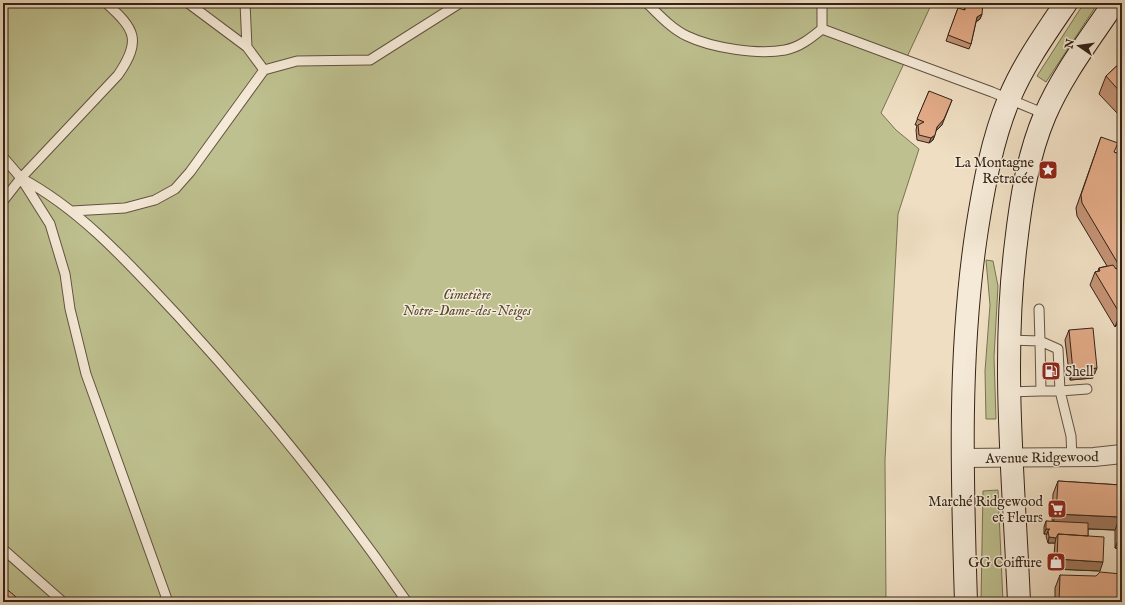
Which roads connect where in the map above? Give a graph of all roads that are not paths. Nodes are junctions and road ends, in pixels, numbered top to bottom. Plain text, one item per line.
1 (106, 3) edge
2 (188, 3) edge
3 (245, 3) edge
4 (460, 3) edge
5 (647, 3) edge
6 (819, 3) edge
7 (1066, 3) edge
8 (1114, 3) edge
9 (822, 29) junction
10 (247, 46) junction
11 (264, 70) junction
12 (1009, 98) junction
13 (1045, 114) junction
14 (3, 157) edge
15 (21, 178) junction
16 (3, 201) edge
17 (72, 211) junction
18 (1039, 309) dead end
19 (1009, 340) junction
20 (1040, 340) junction
21 (1087, 389) dead end
22 (1041, 391) junction
23 (1060, 391) junction
24 (1009, 392) junction
25 (1122, 454) edge
26 (963, 458) junction
27 (1012, 458) junction
28 (1072, 458) junction
29 (3, 549) edge
30 (63, 602) edge
31 (168, 602) edge
32 (407, 602) edge
33 (966, 602) edge
34 (1019, 602) edge

1 - 15 lane
2 - 10 lane
3 - 10 lane
4 - 11 lane
5 - 9 lane
6 - 9 lane
7 - 12 main road
8 - 13 main road
9 - 12 lane
10 - 11 lane
11 - 17 lane
12 - 13 lane
12 - 26 main road
13 - 19 main road
14 - 15 lane
15 - 16 lane
15 - 17 lane
15 - 31 lane
17 - 32 lane
18 - 20 lane
19 - 20 lane
19 - 24 main road
20 - 22 lane
20 - 23 lane
21 - 23 lane
22 - 23 lane
22 - 24 lane
23 - 28 lane
24 - 27 main road
25 - 28 street, Avenue Ridgewood
26 - 27 street, Avenue Ridgewood
26 - 33 main road
27 - 28 street, Avenue Ridgewood
27 - 34 main road
29 - 30 lane

